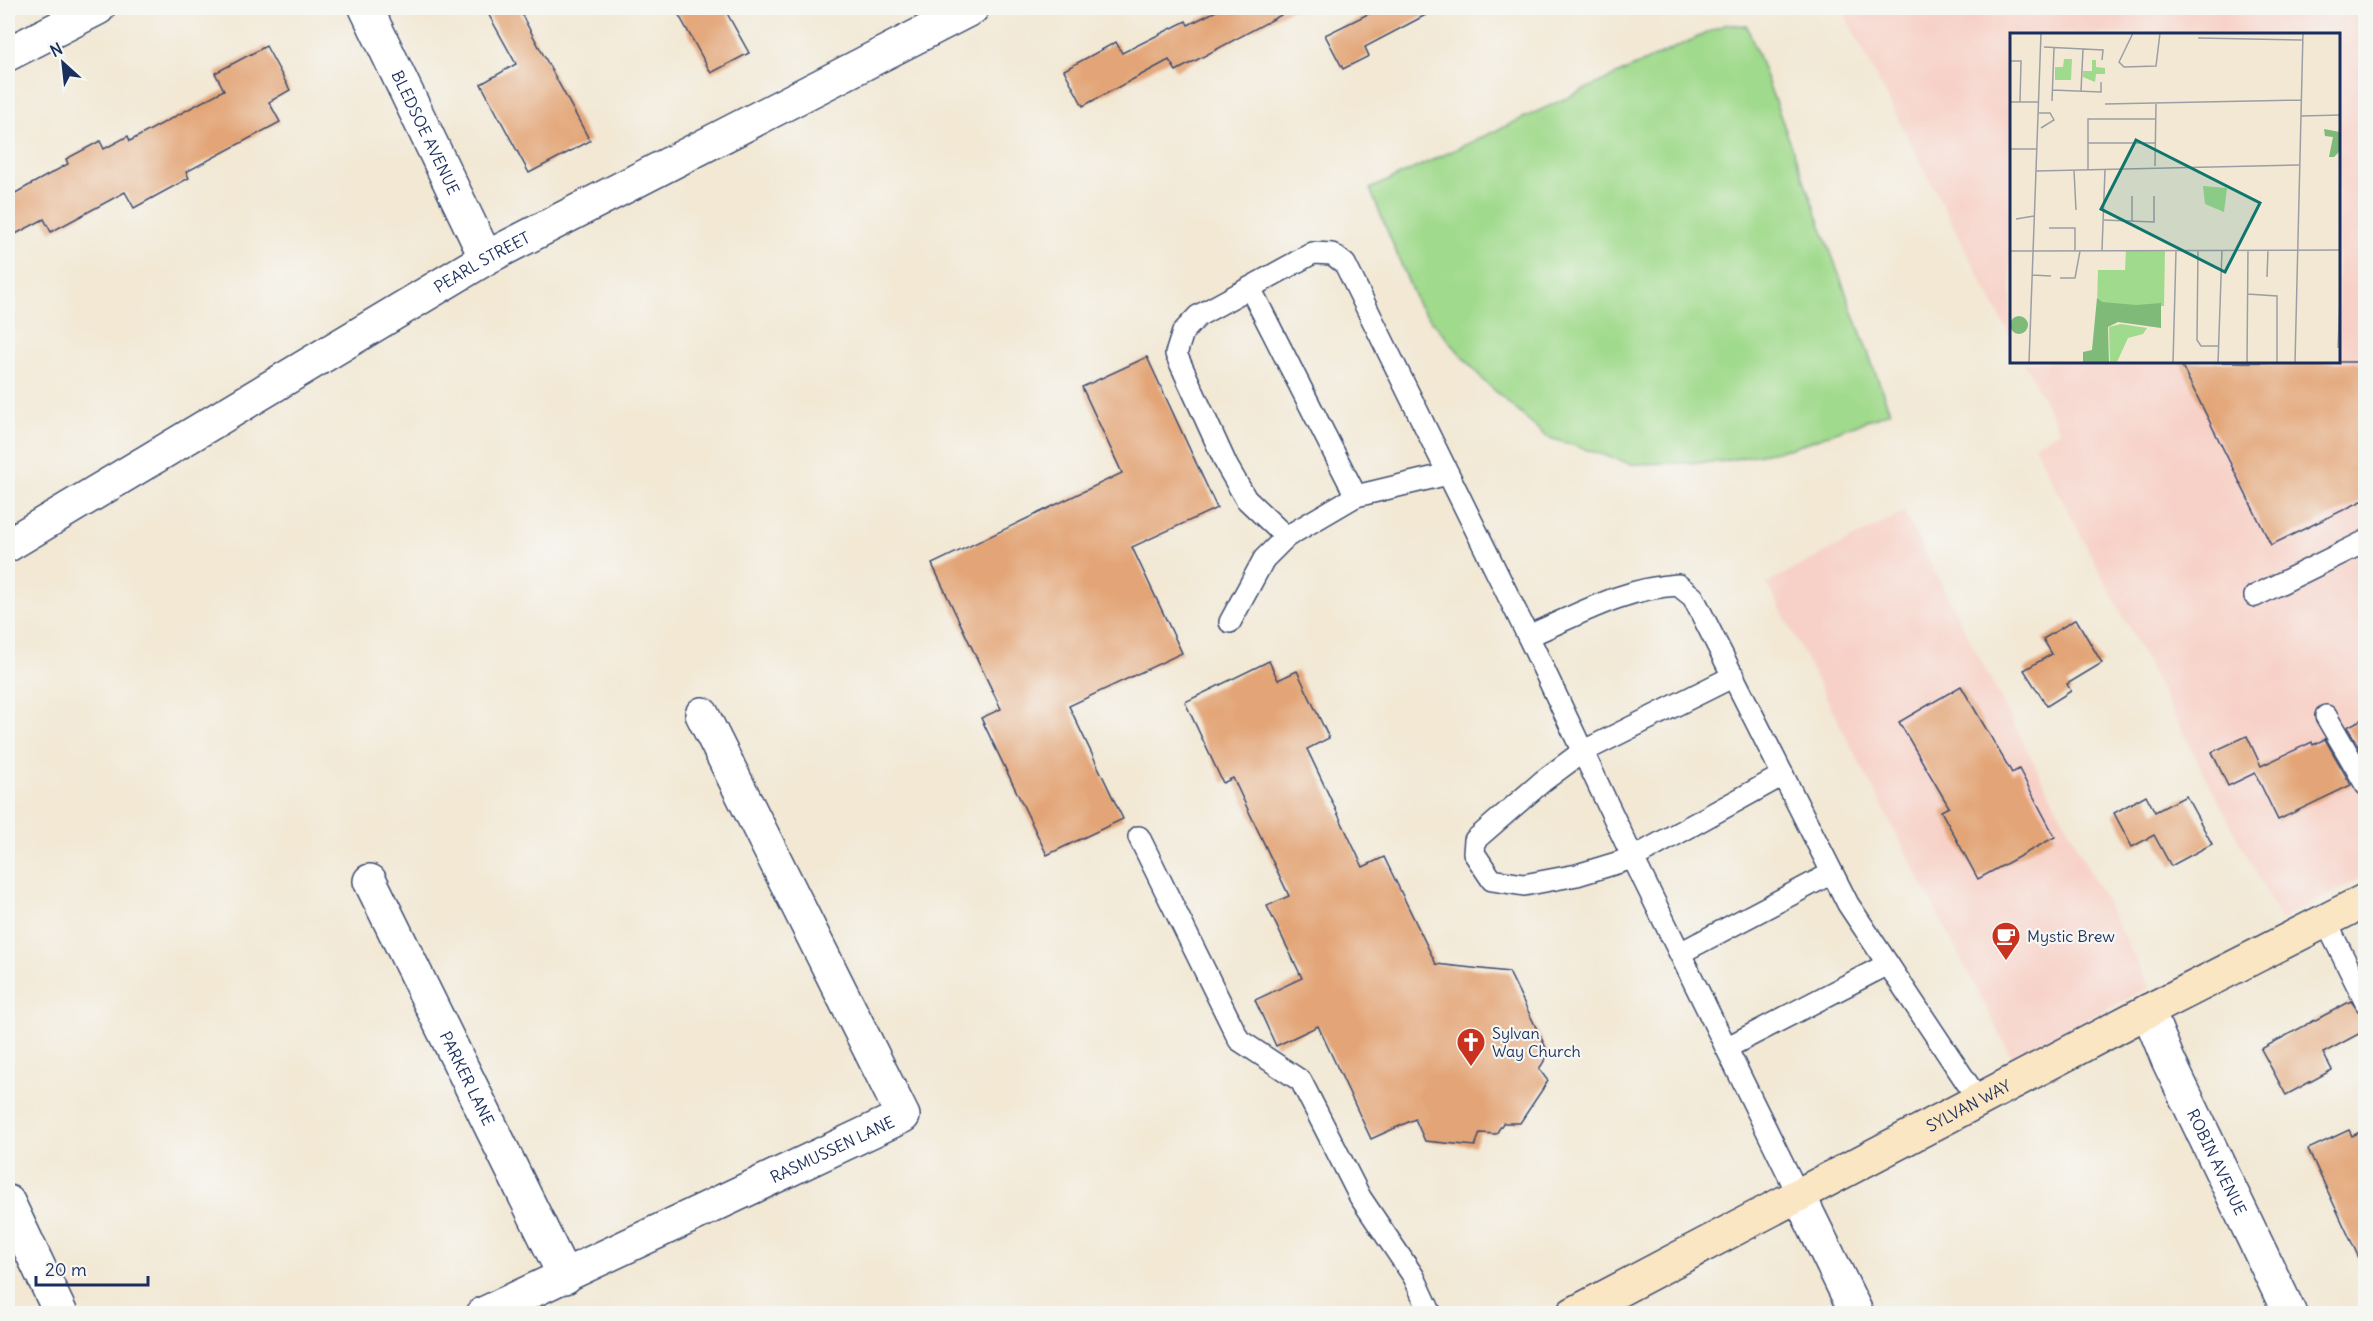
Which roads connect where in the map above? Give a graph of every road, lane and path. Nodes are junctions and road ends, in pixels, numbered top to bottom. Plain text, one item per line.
1 (98, 8) edge
2 (366, 8) edge
3 (972, 8) edge
4 (8, 54) edge
5 (486, 258) junction
6 (1250, 288) junction
7 (1448, 474) junction
8 (1356, 496) junction
9 (1286, 537) junction
10 (2366, 541) edge
11 (8, 545) edge
12 (2255, 596) dead end
13 (1230, 622) dead end
14 (1528, 636) junction
15 (1734, 676) junction
16 (702, 714) dead end
17 (2326, 716) dead end
18 (1582, 752) junction
19 (1783, 775) junction
20 (2366, 785) edge
21 (1139, 837) dead end
22 (1633, 858) junction
23 (1832, 873) junction
24 (370, 880) dead end
25 (2366, 900) edge
26 (2325, 920) junction
27 (1680, 953) junction
28 (1888, 964) junction
29 (2366, 1003) edge
30 (2148, 1011) junction
31 (1726, 1048) junction
32 (1978, 1101) junction
33 (1799, 1196) junction
34 (8, 1202) edge
35 (565, 1277) junction
36 (61, 1314) edge
37 (483, 1314) edge
38 (1431, 1314) edge
39 (1573, 1314) edge
40 (1857, 1314) edge
41 (2290, 1314) edge

1 - 4 street
2 - 5 street, BLEDSOE AVENUE
3 - 5 street, PEARL STREET
5 - 11 street, PEARL STREET
6 - 7 lane
6 - 8 lane
6 - 9 lane
7 - 8 lane
7 - 14 lane
8 - 9 lane
9 - 13 lane
10 - 12 lane
14 - 15 lane
14 - 18 lane
15 - 18 lane
15 - 19 lane
16 - 35 street, RASMUSSEN LANE
17 - 20 lane
18 - 22 lane
18 - 22 lane
19 - 22 lane
19 - 23 lane
21 - 38 lane
22 - 27 lane
23 - 27 lane
23 - 28 lane
24 - 35 street, PARKER LANE
25 - 26 main road, SYLVAN WAY
26 - 29 lane
26 - 30 main road, SYLVAN WAY
27 - 31 lane
28 - 31 lane
28 - 32 lane
30 - 32 main road, SYLVAN WAY
30 - 41 street, ROBIN AVENUE
31 - 33 lane
32 - 33 main road, SYLVAN WAY
33 - 39 main road, SYLVAN WAY
33 - 40 street
34 - 36 street
35 - 37 street, RASMUSSEN LANE

